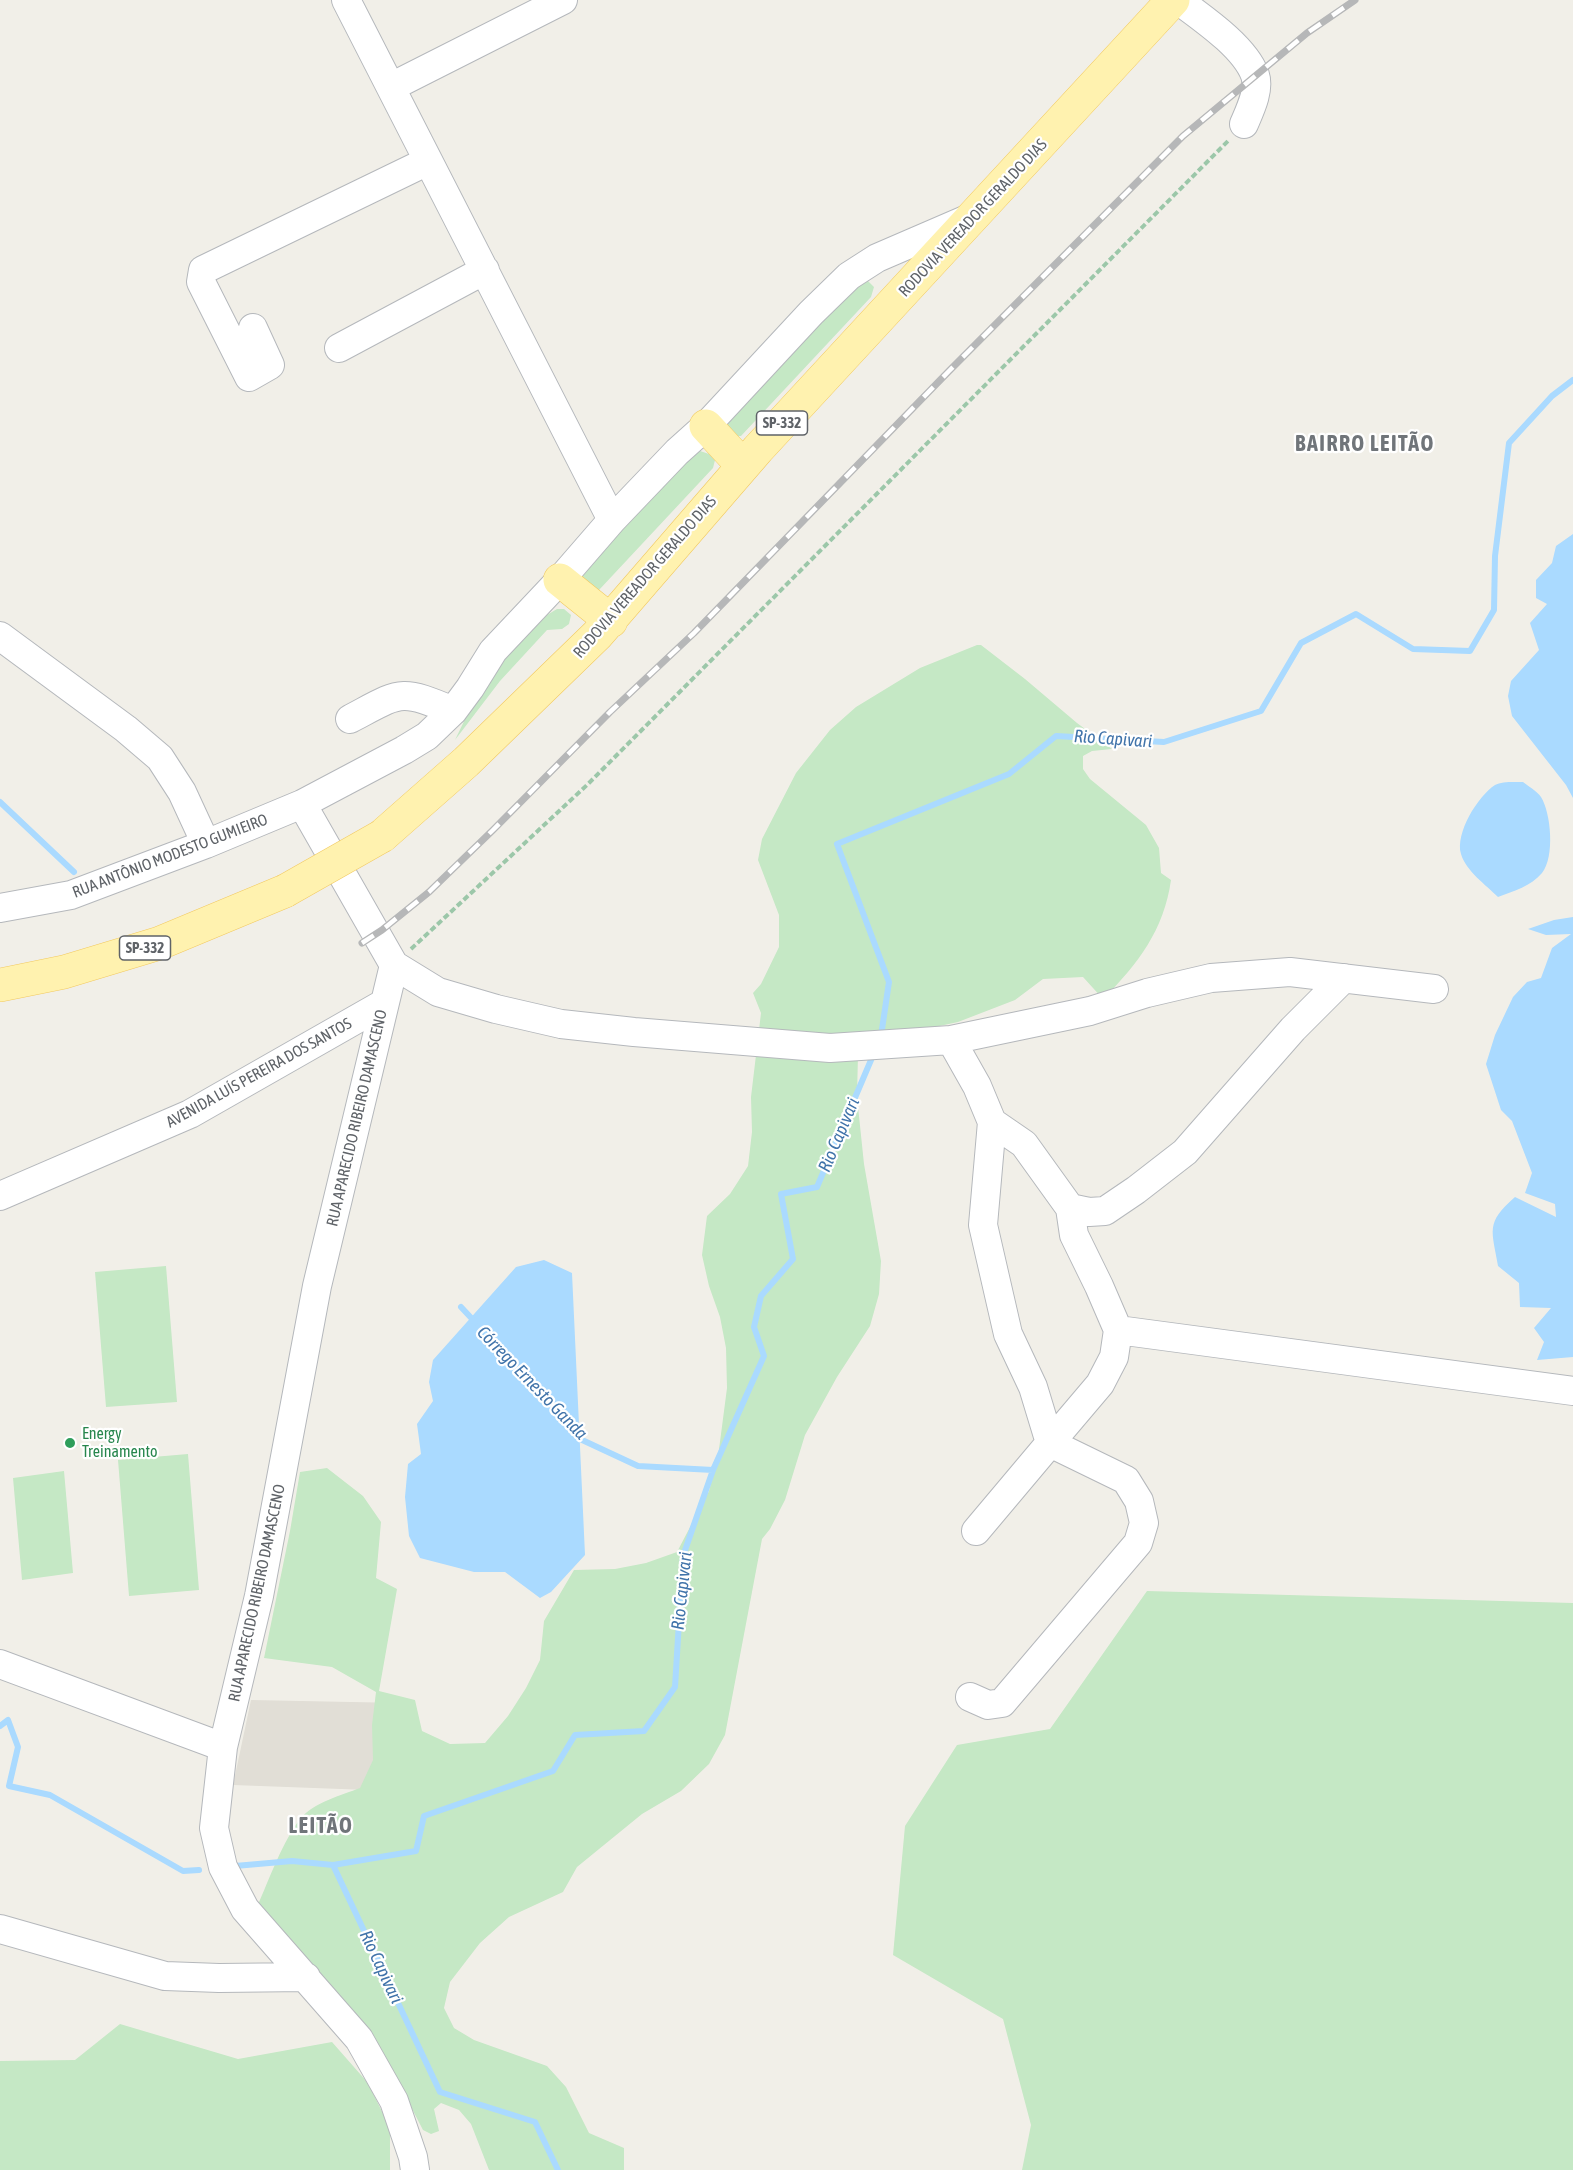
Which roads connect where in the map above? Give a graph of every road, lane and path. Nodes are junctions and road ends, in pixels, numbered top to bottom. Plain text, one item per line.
1 (346, 0) edge
2 (563, 0) edge
3 (1164, 4) edge
4 (391, 87) junction
5 (1244, 124) joint
6 (428, 160) junction
7 (975, 216) junction
8 (485, 270) junction
9 (253, 328) dead end
10 (339, 348) dead end
11 (705, 426) junction
12 (743, 466) junction
13 (612, 520) junction
14 (560, 580) junction
15 (611, 621) junction
16 (0, 636) edge
17 (453, 711) junction
18 (350, 719) dead end
19 (302, 804) junction
20 (206, 844) junction
21 (0, 908) edge
22 (390, 960) junction
23 (1344, 978) junction
24 (0, 985) edge
25 (1434, 989) dead end
26 (383, 1004) junction
27 (951, 1040) junction
28 (992, 1122) junction
29 (0, 1196) edge
30 (1070, 1208) junction
31 (1118, 1330) junction
32 (1573, 1391) edge
33 (1050, 1443) junction
34 (976, 1531) dead end
35 (0, 1664) edge
36 (970, 1697) dead end
37 (223, 1747) junction
38 (0, 1929) edge
39 (306, 1977) junction
40 (415, 2170) edge

1 - 4 street
2 - 4 street
3 - 5 street
3 - 7 main road, RODOVIA VEREADOR GERALDO DIAS / SP-332
4 - 6 street
5 - 22 path
6 - 8 street
6 - 9 street
7 - 11 street, RUA ANTÔNIO MODESTO GUMIEIRO
7 - 12 main road, RODOVIA VEREADOR GERALDO DIAS / SP-332
8 - 10 street
8 - 13 street
11 - 12 main road
11 - 13 street, RUA ANTÔNIO MODESTO GUMIEIRO
12 - 15 main road, RODOVIA VEREADOR GERALDO DIAS / SP-332
13 - 14 street, RUA ANTÔNIO MODESTO GUMIEIRO
14 - 15 main road
14 - 17 street, RUA ANTÔNIO MODESTO GUMIEIRO
15 - 24 main road, RODOVIA VEREADOR GERALDO DIAS / SP-332, bridge
16 - 20 street
17 - 18 street
17 - 19 street, RUA ANTÔNIO MODESTO GUMIEIRO
19 - 20 street, RUA ANTÔNIO MODESTO GUMIEIRO
19 - 22 street
20 - 21 street, RUA ANTÔNIO MODESTO GUMIEIRO
22 - 26 street, RUA APARECIDO RIBEIRO DAMASCENO
22 - 27 street
23 - 25 street
23 - 27 street
23 - 30 street
26 - 29 street, AVENIDA LUÍS PEREIRA DOS SANTOS
26 - 37 street, RUA APARECIDO RIBEIRO DAMASCENO
27 - 28 street
28 - 30 street
28 - 33 street
30 - 31 street
31 - 32 street
31 - 33 street
33 - 34 street
33 - 36 street
35 - 37 street
37 - 39 street, RUA APARECIDO RIBEIRO DAMASCENO
38 - 39 street
39 - 40 street, RUA APARECIDO RIBEIRO DAMASCENO

